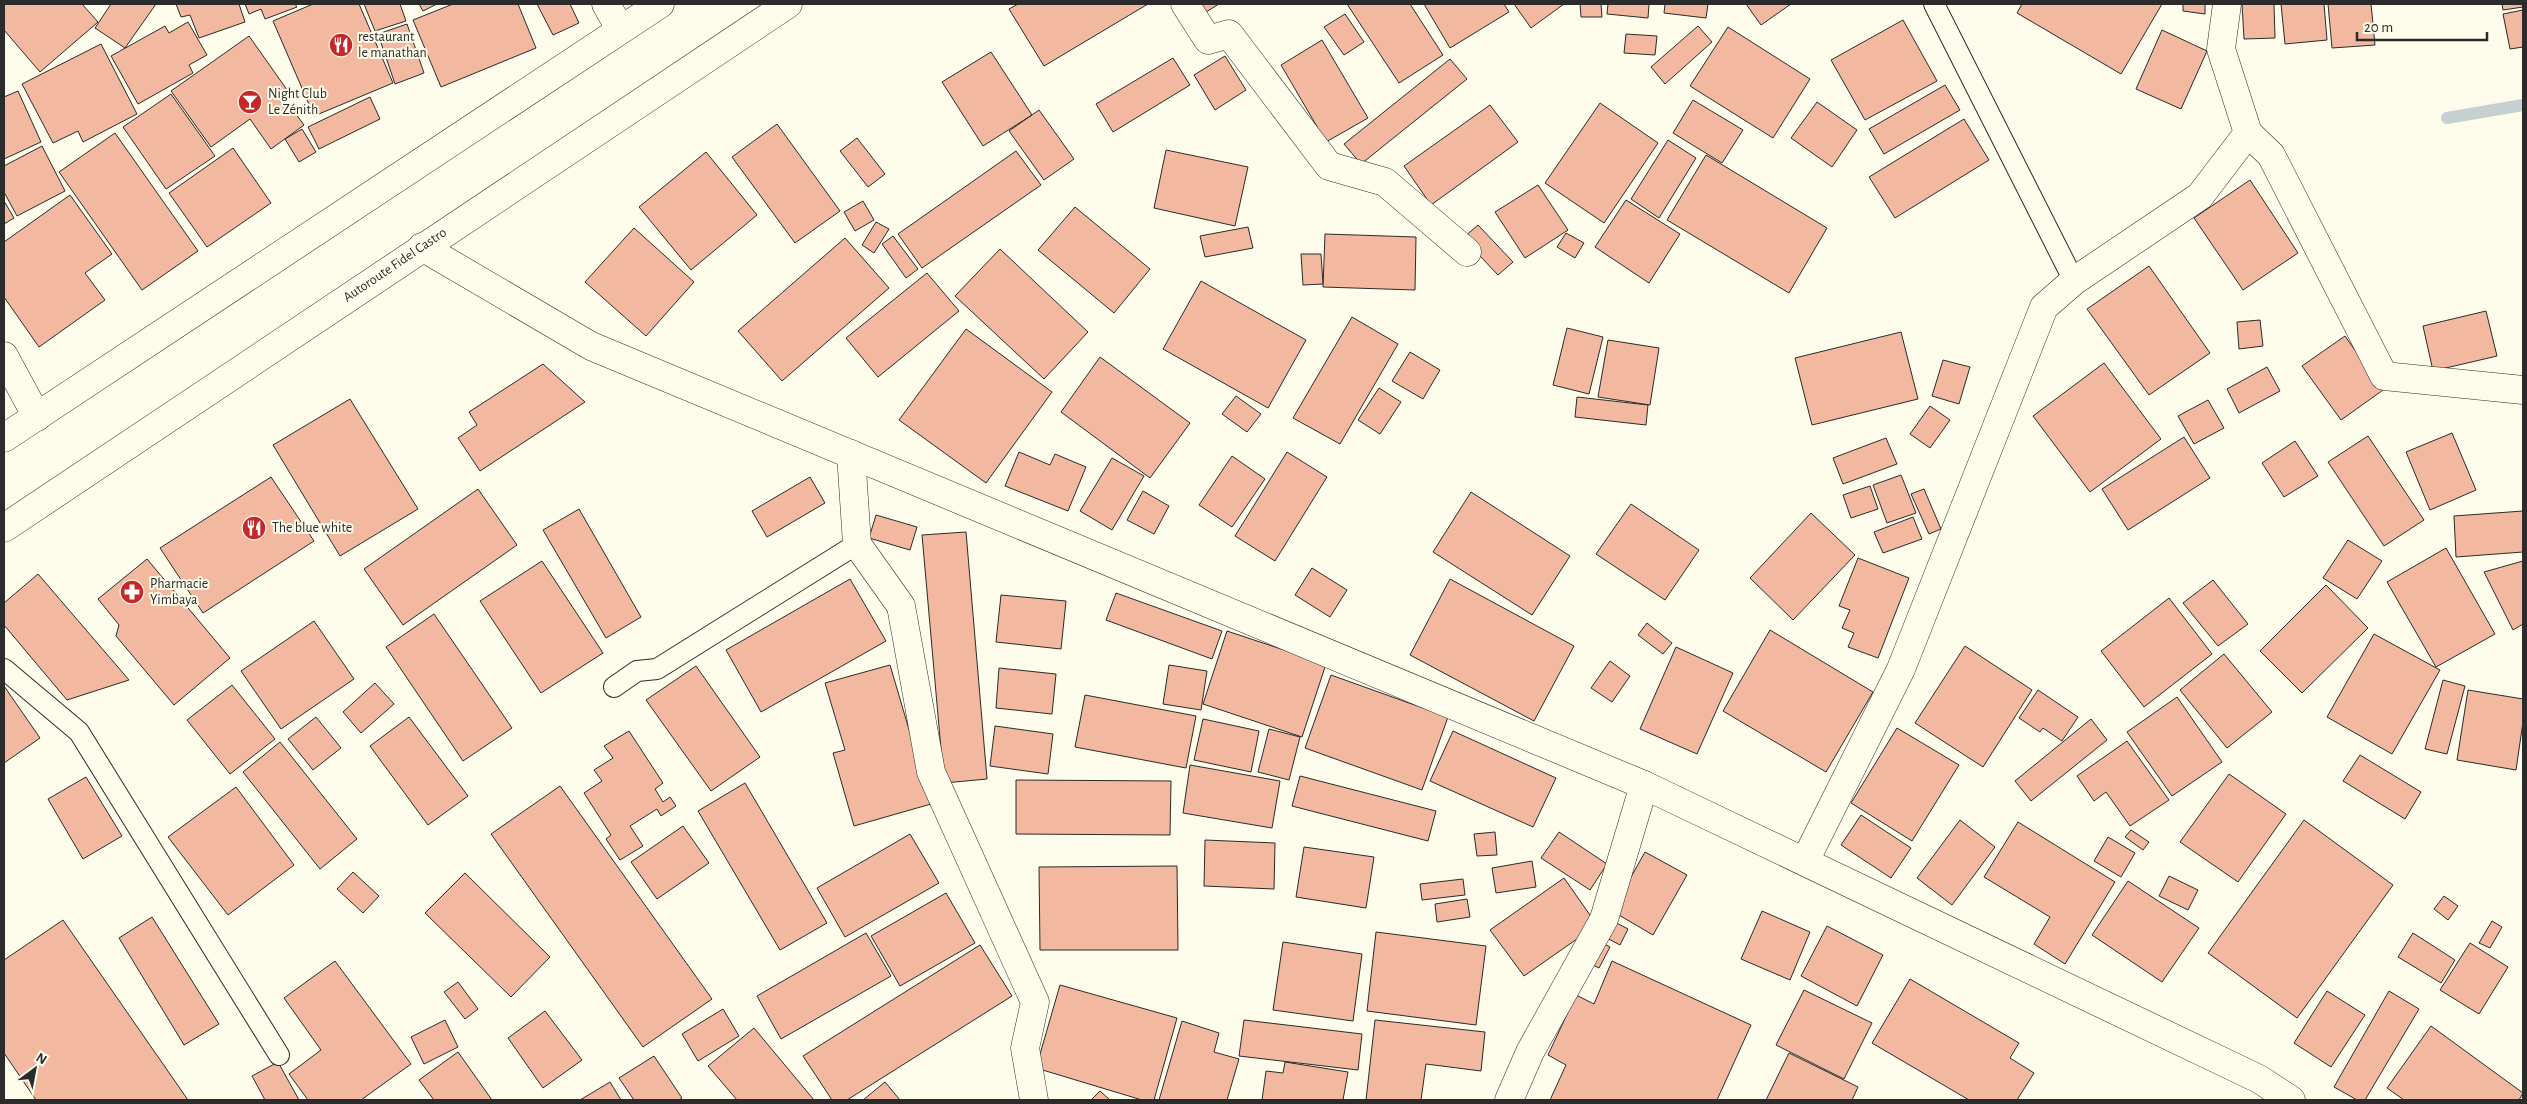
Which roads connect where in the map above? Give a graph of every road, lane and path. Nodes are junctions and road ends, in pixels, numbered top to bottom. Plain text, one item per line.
1 (606, 4) edge
2 (660, 4) edge
3 (788, 4) edge
4 (1185, 4) edge
5 (1934, 4) edge
6 (2227, 4) edge
7 (620, 29) junction
8 (2248, 133) junction
9 (422, 247) junction
10 (1466, 252) dead end
11 (2074, 281) junction
12 (4, 356) edge
13 (2523, 390) edge
14 (37, 417) junction
15 (4, 438) edge
16 (850, 454) junction
17 (4, 528) edge
18 (857, 544) junction
19 (4, 669) edge
20 (614, 686) dead end
21 (1644, 785) junction
22 (1805, 861) junction
23 (279, 1055) dead end
24 (1034, 1100) edge
25 (1508, 1100) edge
26 (2291, 1100) edge

1 - 7 main road
2 - 7 main road
3 - 9 main road, Autoroute Fidel Castro
4 - 10 main road
5 - 11 lane
6 - 8 main road
7 - 14 main road
8 - 11 main road
8 - 13 main road
9 - 16 main road
9 - 17 main road, Autoroute Fidel Castro
11 - 22 main road
12 - 14 main road
14 - 15 main road
16 - 18 main road
16 - 21 main road
18 - 20 lane
18 - 24 main road
19 - 23 lane
21 - 22 main road
21 - 25 main road
22 - 26 main road

